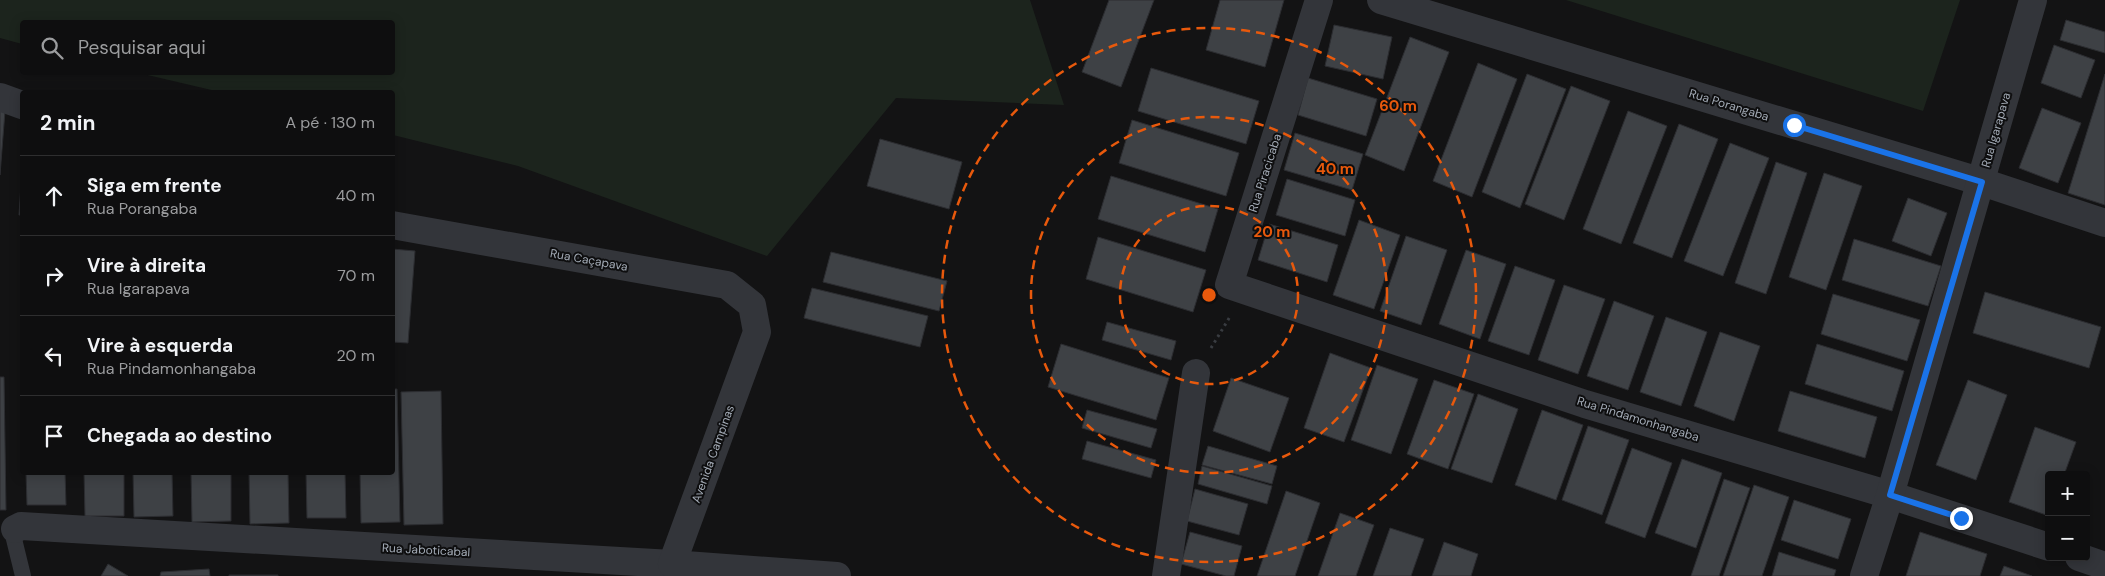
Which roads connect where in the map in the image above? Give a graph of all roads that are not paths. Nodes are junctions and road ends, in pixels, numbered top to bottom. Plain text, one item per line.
1 (1319, 0) edge
2 (1381, 0) edge
3 (2033, 0) edge
4 (0, 97) edge
5 (20, 103) edge
6 (1982, 182) junction
7 (2105, 224) edge
8 (395, 226) edge
9 (1229, 285) joint
10 (758, 332) joint
11 (1196, 373) road end
12 (1890, 495) junction
13 (15, 529) joint
14 (2045, 546) edge
15 (2090, 561) edge
16 (2105, 566) edge
17 (670, 570) edge
18 (23, 576) edge
19 (837, 576) edge
20 (1166, 576) edge
21 (1864, 576) edge

1 - 9 street, Rua Piracicaba
2 - 6 street, Rua Porangaba
3 - 6 street, Rua Igarapava
4 - 5 street
6 - 7 street, Rua Porangaba
6 - 12 street, Rua Igarapava
8 - 10 street, Rua Caçapava
9 - 12 street, Rua Pindamonhangaba
10 - 17 street, Avenida Campinas
11 - 20 street
12 - 14 street, Rua Pindamonhangaba
12 - 21 street, Rua Igarapava
13 - 17 street, Rua Jaboticabal
13 - 18 lane
15 - 16 street
17 - 19 street, Rua Jaboticabal

